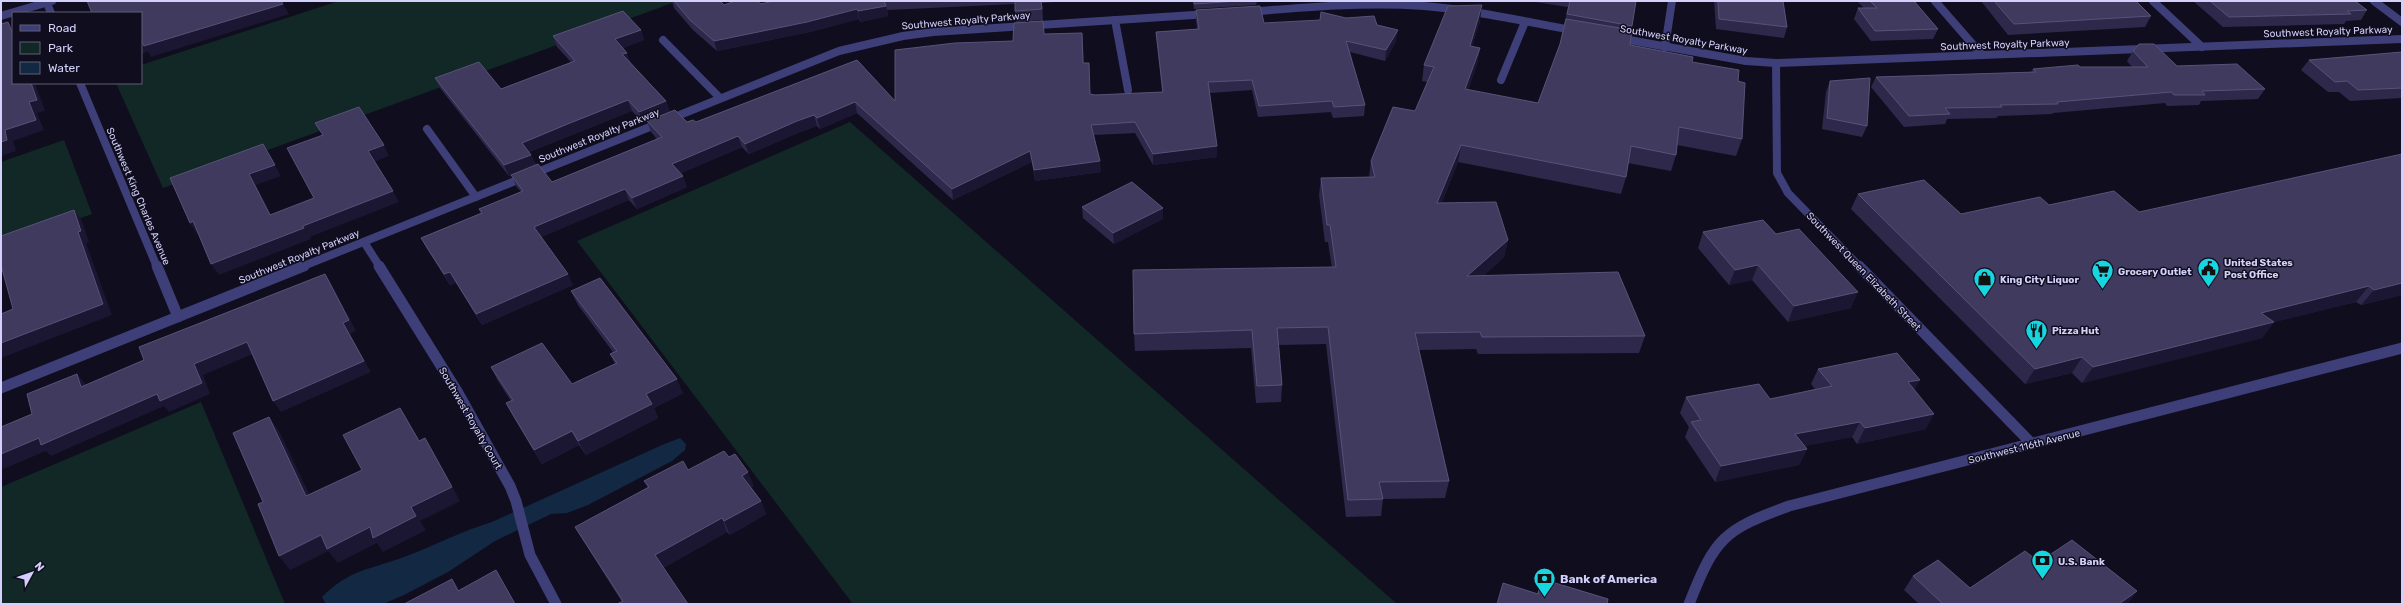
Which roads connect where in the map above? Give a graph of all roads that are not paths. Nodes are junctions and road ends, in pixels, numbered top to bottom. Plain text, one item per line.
1 (1672, 1) edge
2 (1935, 1) edge
3 (2153, 1) edge
4 (2374, 1) edge
5 (48, 2) edge
6 (14, 12) edge
7 (51, 12) edge
8 (1240, 12) edge
9 (12, 13) edge
10 (1216, 14) edge
11 (1, 16) edge
12 (1115, 20) junction
13 (1524, 22) junction
14 (2402, 22) edge
15 (1587, 33) edge
16 (1610, 37) edge
17 (2402, 39) edge
18 (663, 40) dead end
19 (1665, 47) junction
20 (2202, 47) junction
21 (1982, 56) junction
22 (1776, 63) junction
23 (1501, 80) dead end
24 (80, 84) edge
25 (1128, 90) dead end
26 (720, 98) junction
27 (427, 129) dead end
28 (476, 197) junction
29 (364, 242) junction
30 (178, 317) junction
31 (2402, 348) edge
32 (1, 388) edge
33 (2032, 444) junction
34 (556, 604) edge
35 (1689, 604) edge

1 - 19 street
2 - 21 street
3 - 20 street
4 - 14 street
5 - 6 street
5 - 7 street
8 - 13 street
9 - 11 street
10 - 12 street, Southwest Royalty Parkway
12 - 25 street
12 - 26 street, Southwest Royalty Parkway
13 - 15 street
13 - 23 street
16 - 19 street, Southwest Royalty Parkway
17 - 20 street, Southwest Royalty Parkway
18 - 26 street
19 - 22 street, Southwest Royalty Parkway
20 - 21 street, Southwest Royalty Parkway
21 - 22 street, Southwest Royalty Parkway
22 - 33 street, Southwest Queen Elizabeth Street
24 - 30 street, Southwest King Charles Avenue
26 - 28 street, Southwest Royalty Parkway
27 - 28 street
28 - 29 street, Southwest Royalty Parkway
29 - 30 street, Southwest Royalty Parkway
29 - 34 street, Southwest Royalty Court
30 - 32 street, Southwest Royalty Parkway
31 - 33 street, Southwest 116th Avenue
33 - 35 street, Southwest 116th Avenue

